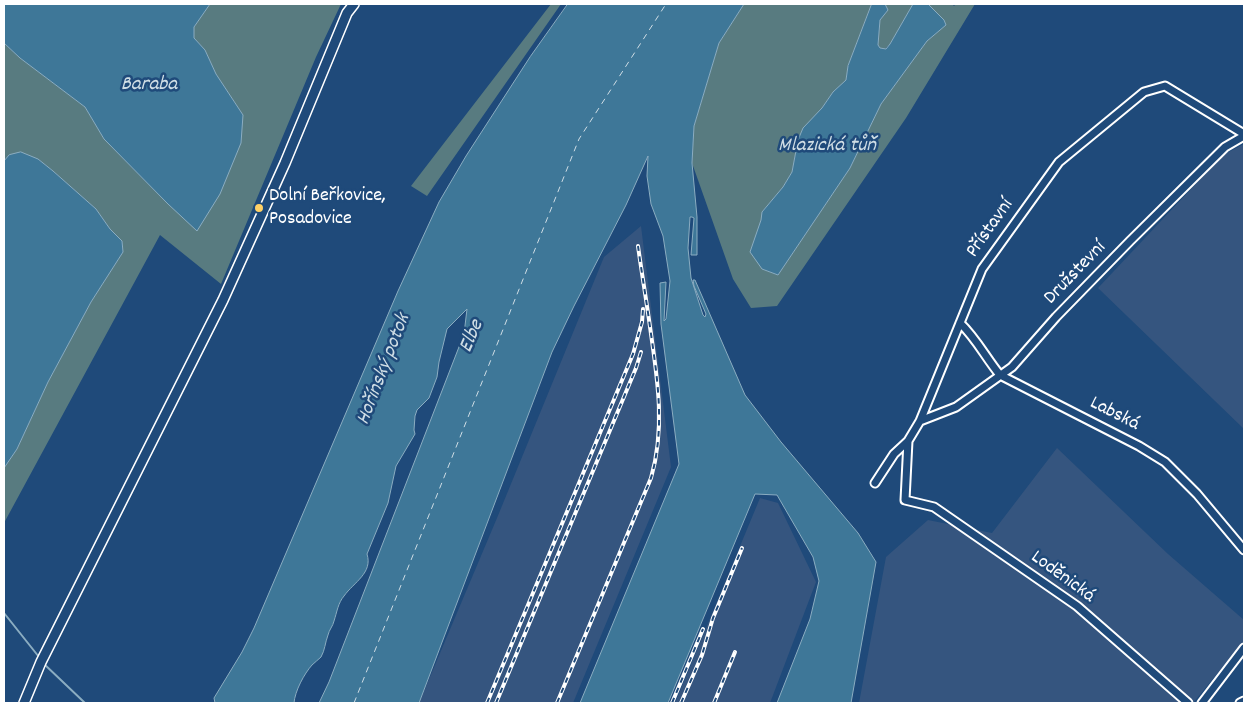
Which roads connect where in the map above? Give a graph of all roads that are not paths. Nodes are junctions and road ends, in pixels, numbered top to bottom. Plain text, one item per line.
1 (354, 4) edge
2 (1244, 135) edge
3 (960, 323) junction
4 (1000, 375) junction
5 (920, 421) junction
6 (908, 441) junction
7 (875, 483) dead end
8 (905, 500) joint
9 (1244, 550) edge
10 (1244, 648) edge
11 (1244, 701) edge
12 (24, 703) edge
13 (1188, 703) edge
14 (1202, 703) edge
15 (1240, 703) edge

1 - 12 street
2 - 3 street, Přístavní
2 - 4 street, Družstevní
3 - 4 street, Labská
3 - 5 street, Přístavní
4 - 5 street, Družstevní
4 - 9 street, Labská
5 - 6 street, Přístavní
6 - 7 street, Přístavní
6 - 8 street, Přístavní
8 - 13 street, Loděnická
10 - 14 street
11 - 15 street

